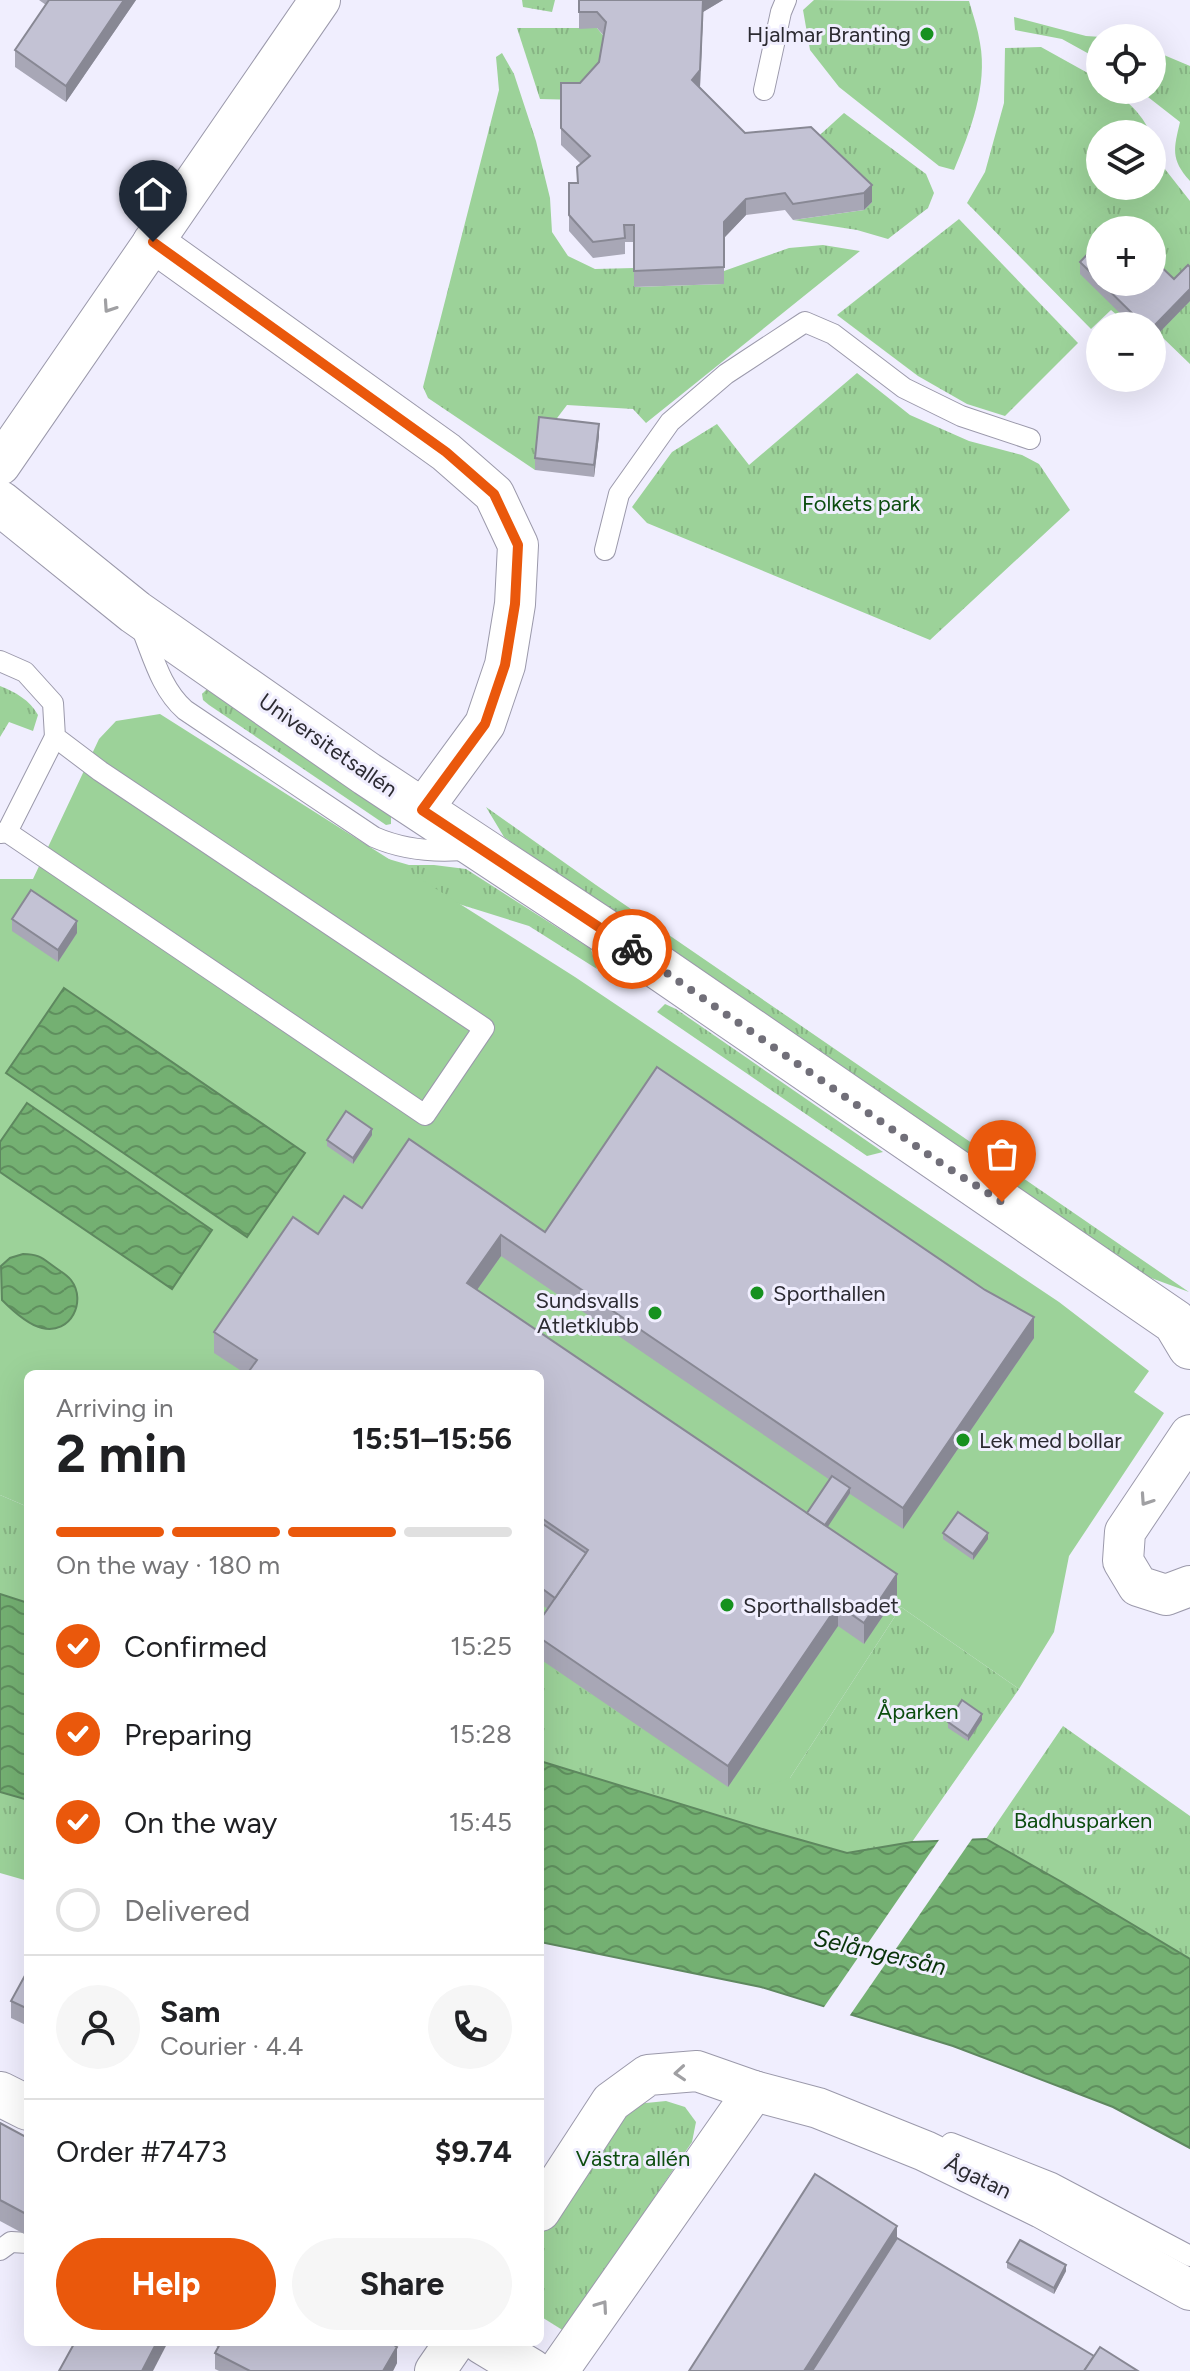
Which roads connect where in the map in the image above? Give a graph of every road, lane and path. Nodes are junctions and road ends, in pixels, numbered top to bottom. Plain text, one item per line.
1 (320, 0) edge
2 (786, 0) edge
3 (764, 90) dead end
4 (153, 242) junction
5 (1030, 439) dead end
6 (0, 465) edge
7 (0, 503) edge
8 (605, 550) dead end
9 (135, 612) junction
10 (0, 661) edge
11 (55, 737) junction
12 (422, 810) junction
13 (3, 832) edge
14 (481, 848) junction
15 (1187, 1335) edge
16 (1190, 1435) edge
17 (1190, 1586) edge
18 (754, 2091) junction
19 (0, 2094) edge
20 (24, 2106) edge
21 (1047, 2196) junction
22 (544, 2205) edge
23 (24, 2243) edge
24 (0, 2250) edge
25 (1190, 2256) edge
26 (1190, 2290) edge
27 (452, 2346) edge
28 (490, 2346) edge
29 (435, 2371) edge
30 (531, 2371) edge
31 (558, 2371) edge

1 - 4 street
2 - 3 lane
4 -> 6 street
4 - 12 street
5 - 8 lane
7 - 9 street, Universitetsallén
9 - 12 street, Universitetsallén
9 - 14 lane
10 - 11 lane
11 - 13 lane
11 - 13 lane
12 - 14 street, Universitetsallén
14 - 15 street, Universitetsallén
16 -> 17 street
18 - 21 street, Ågatan
18 -> 22 street
31 -> 18 street
19 - 20 street
21 - 25 lane
21 - 26 street, Ågatan
23 - 24 lane
27 - 29 street
28 - 30 street

